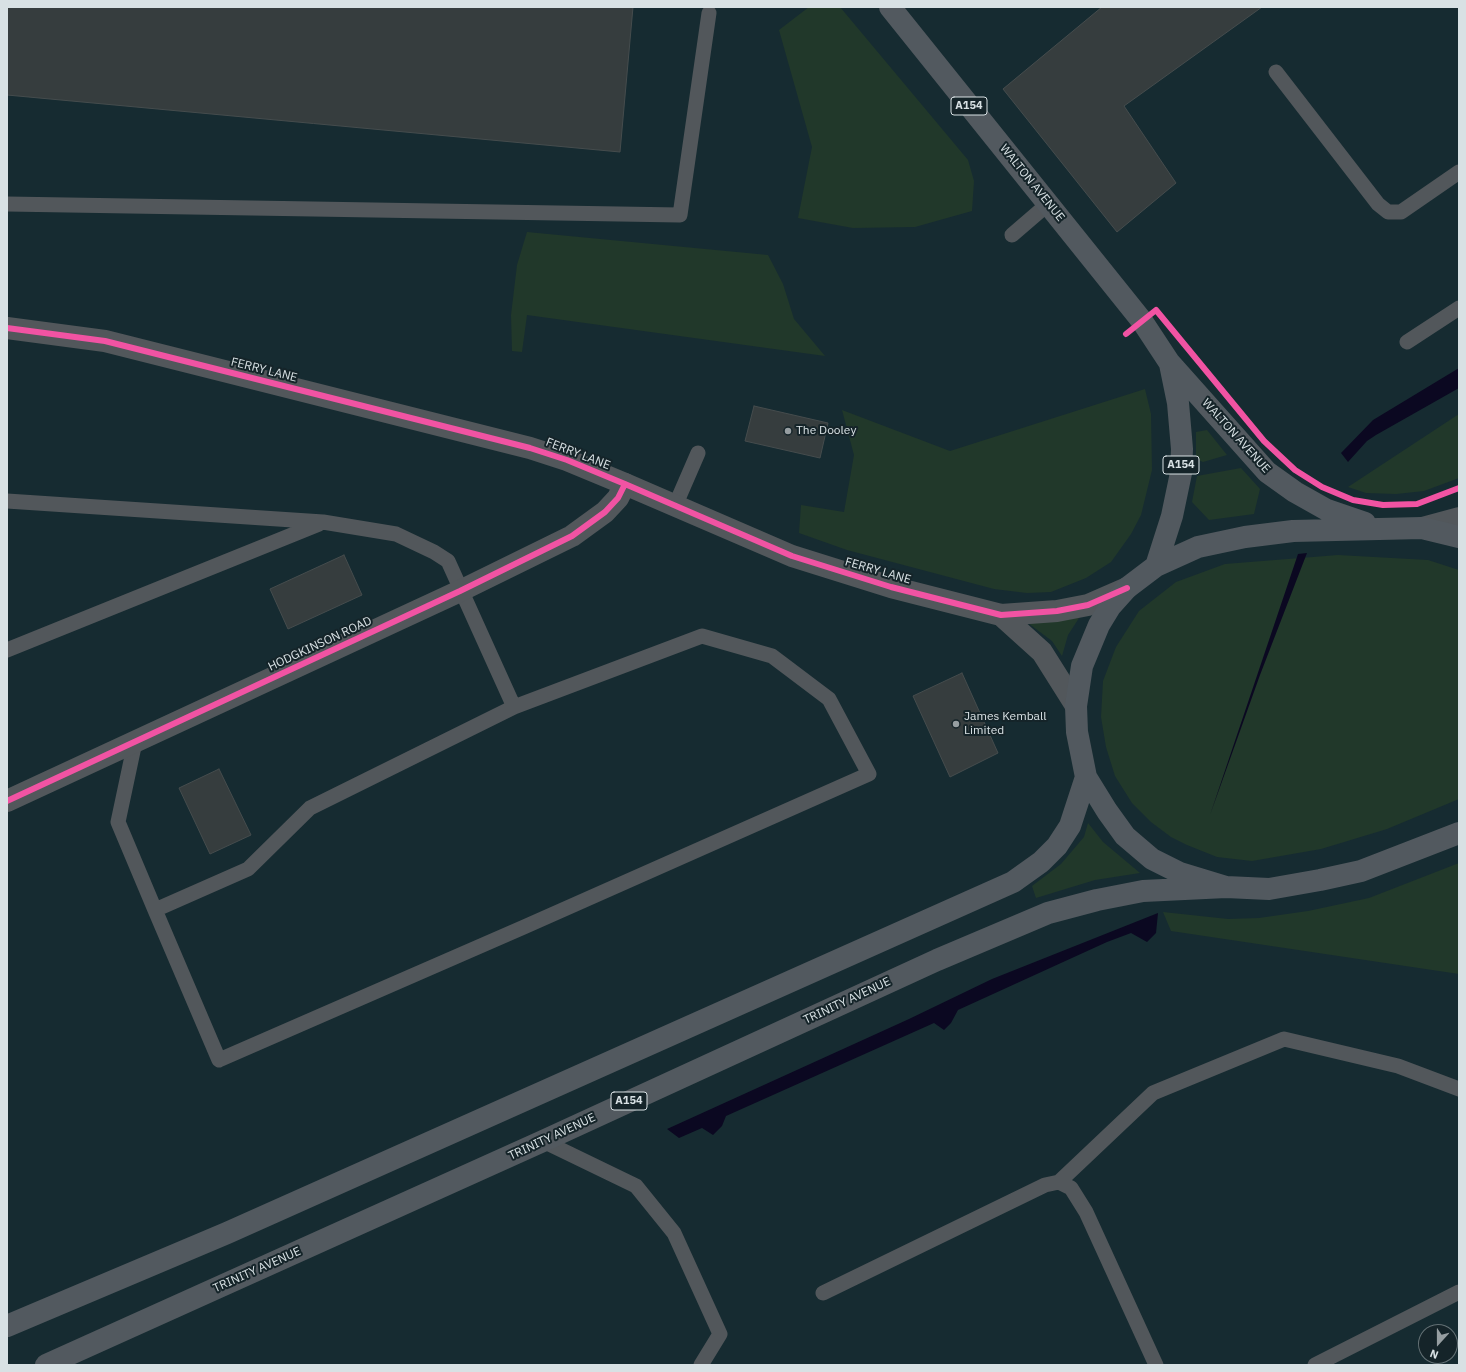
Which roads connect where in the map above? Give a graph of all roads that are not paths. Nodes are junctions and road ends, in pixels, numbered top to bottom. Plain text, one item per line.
1 (890, 7) edge
2 (709, 14) dead end
3 (1276, 72) dead end
4 (1459, 172) edge
5 (7, 204) edge
6 (1048, 204) junction
7 (1012, 235) dead end
8 (1459, 308) edge
9 (7, 328) edge
10 (1408, 342) dead end
11 (1169, 362) junction
12 (698, 453) dead end
13 (625, 484) junction
14 (7, 501) edge
15 (675, 506) junction
16 (1459, 518) edge
17 (323, 522) junction
18 (1377, 527) junction
19 (1422, 528) junction
20 (1459, 537) edge
21 (1156, 566) junction
22 (1127, 588) junction
23 (460, 591) junction
24 (1001, 615) junction
25 (7, 650) edge
26 (1076, 706) junction
27 (514, 707) junction
28 (135, 742) junction
29 (1086, 776) junction
30 (7, 801) edge
31 (1459, 833) edge
32 (1226, 887) junction
33 (155, 910) junction
34 (1459, 1090) edge
35 (543, 1141) junction
36 (1059, 1182) junction
37 (1459, 1292) edge
38 (823, 1293) dead end
39 (7, 1326) edge
40 (46, 1365) edge
41 (701, 1365) edge
42 (1156, 1365) edge
43 (1315, 1365) edge

1 - 6 main road, WALTON AVENUE / A154
2 - 5 lane
3 - 4 lane
6 - 7 lane
6 - 11 main road, WALTON AVENUE / A154
8 - 10 lane
9 - 13 street, FERRY LANE
11 - 18 main road, WALTON AVENUE / A154
11 - 21 main road, WALTON AVENUE / A154
12 - 15 lane
13 - 15 street, FERRY LANE
13 - 23 street, HODGKINSON ROAD
14 - 17 lane
15 - 24 street, FERRY LANE
16 - 19 street
17 - 23 lane
17 - 25 lane
18 - 19 main road
18 - 21 main road
19 - 20 main road
21 - 22 main road
22 - 24 street, FERRY LANE
22 - 26 main road
23 - 27 lane
23 - 28 street, HODGKINSON ROAD
24 - 26 street, FERRY LANE
26 - 29 main road
27 - 33 lane
27 - 33 lane
28 - 30 street, HODGKINSON ROAD
28 - 33 lane
29 - 32 main road
29 - 39 main road
31 - 32 main road
32 - 35 main road, TRINITY AVENUE / A154
34 - 36 lane
35 - 40 main road, TRINITY AVENUE / A154
35 - 41 lane
36 - 38 lane
36 - 42 lane
37 - 43 lane

